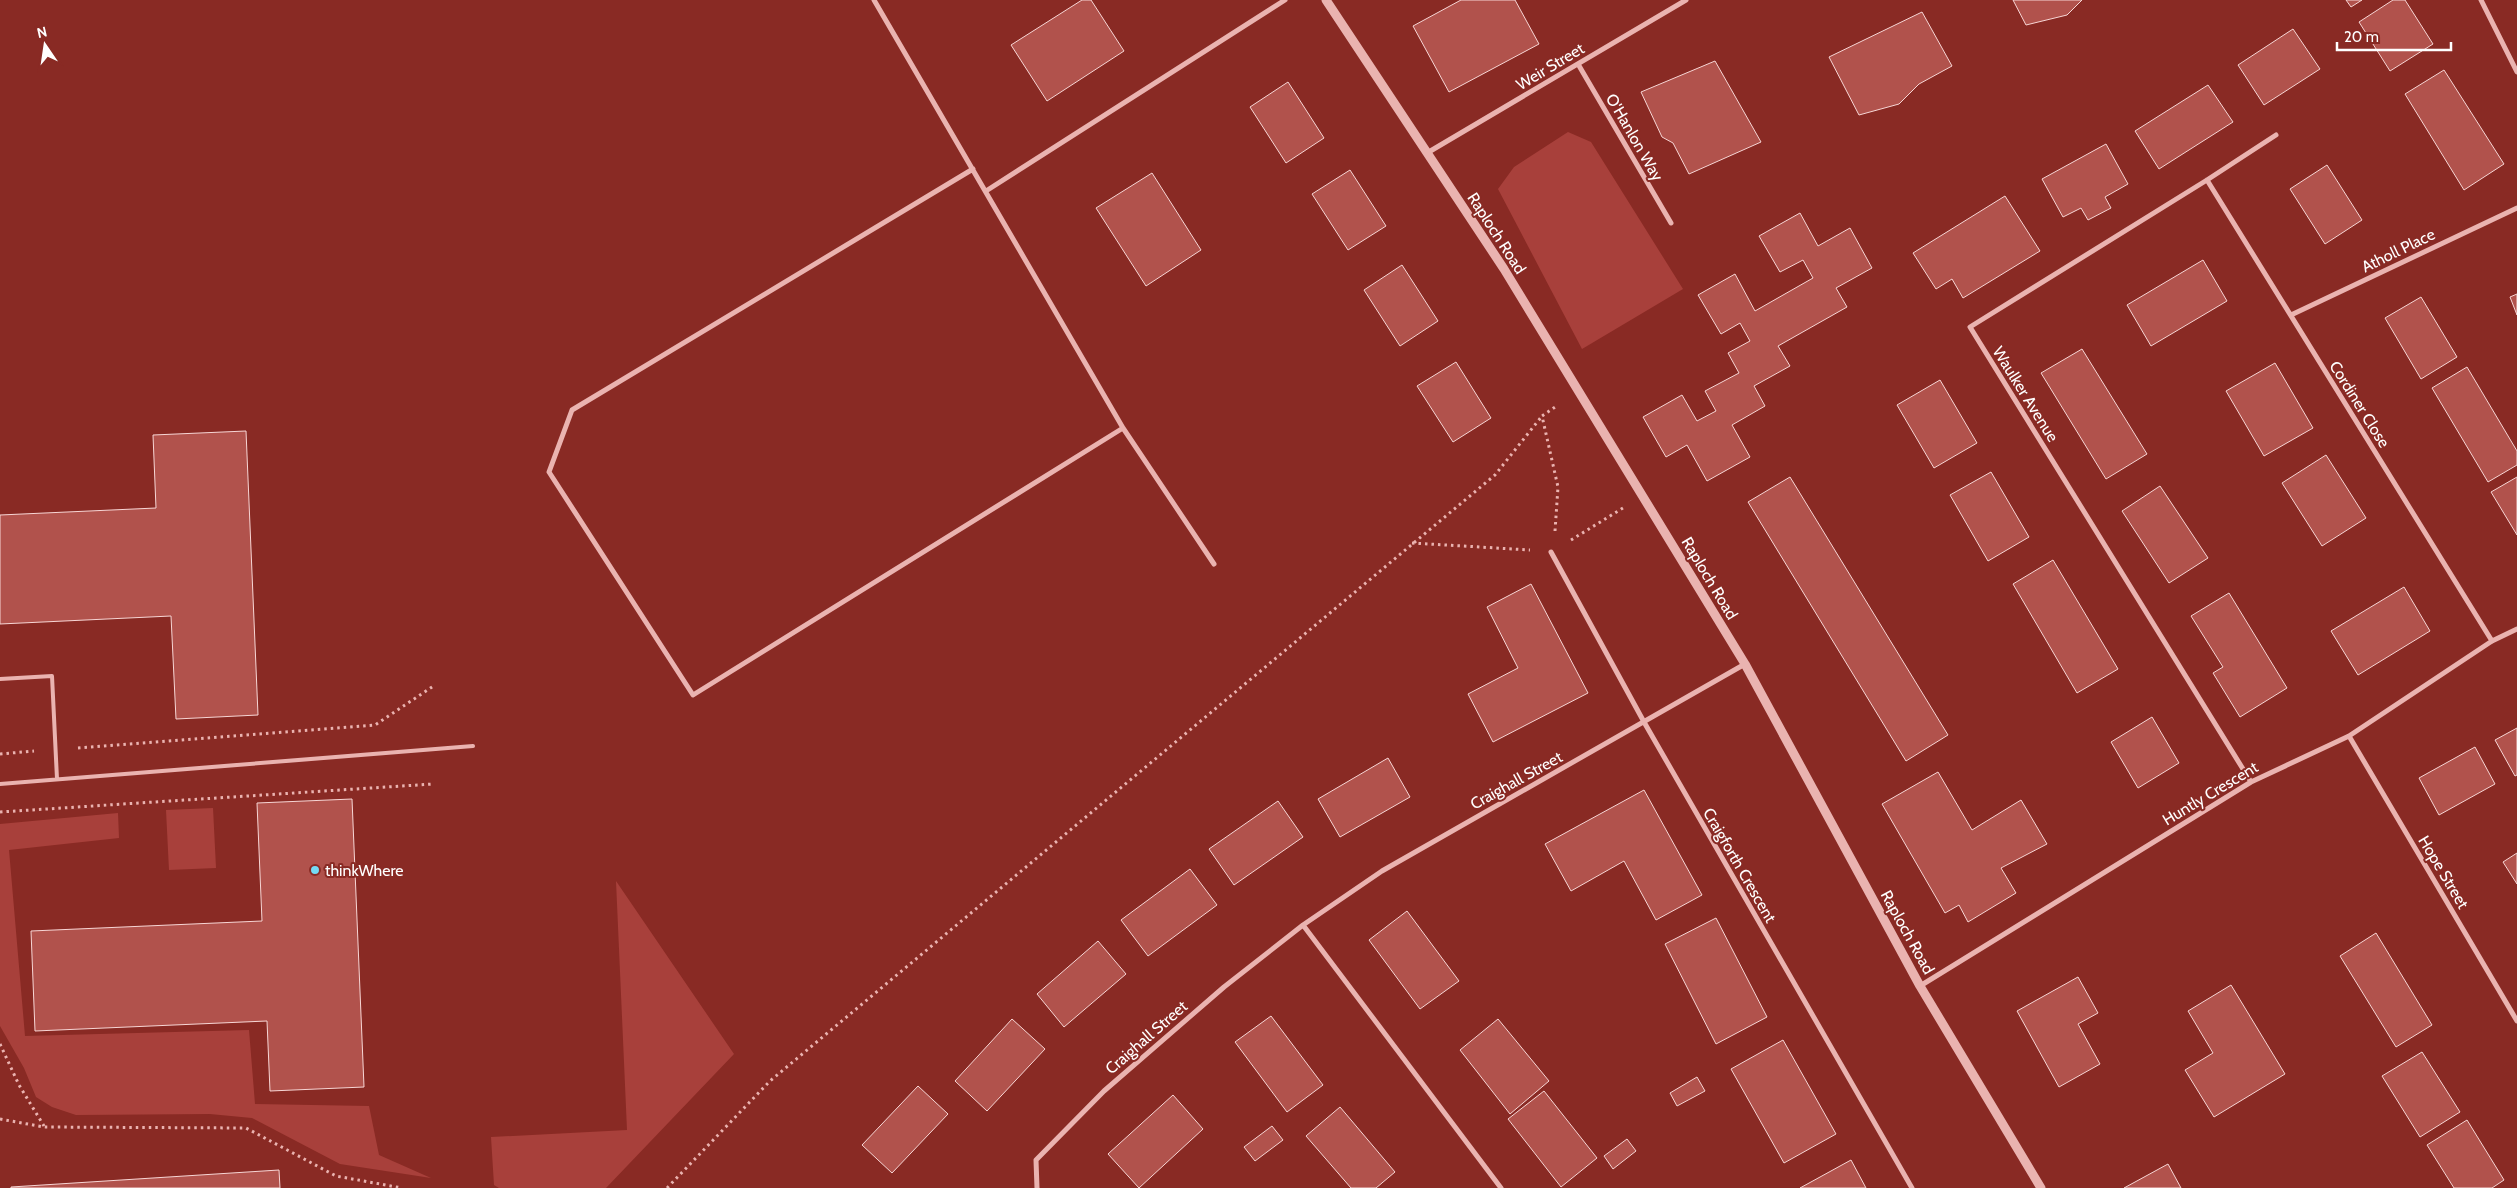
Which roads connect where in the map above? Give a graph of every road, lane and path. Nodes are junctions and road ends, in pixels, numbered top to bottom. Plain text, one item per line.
1 (874, 0) edge
2 (1285, 0) edge
3 (1326, 0) edge
4 (1686, 0) edge
5 (2481, 0) edge
6 (1578, 64) junction
7 (2517, 72) edge
8 (2276, 134) dead end
9 (1427, 153) junction
10 (973, 169) junction
11 (2207, 180) junction
12 (986, 191) junction
13 (2517, 208) edge
14 (1671, 224) dead end
15 (2291, 315) junction
16 (1579, 392) junction
17 (1542, 416) junction
18 (1123, 428) junction
19 (1642, 496) junction
20 (1411, 543) junction
21 (1552, 552) junction
22 (1214, 564) dead end
23 (2517, 629) edge
24 (2492, 642) junction
25 (1744, 664) junction
26 (0, 679) edge
27 (435, 685) dead end
28 (1644, 722) junction
29 (2349, 736) junction
30 (473, 746) dead end
31 (56, 750) junction
32 (0, 754) edge
33 (57, 779) junction
34 (2250, 782) junction
35 (0, 784) edge
36 (433, 784) dead end
37 (0, 812) edge
38 (1303, 925) junction
39 (1920, 986) junction
40 (2517, 1021) edge
41 (0, 1044) edge
42 (0, 1119) edge
43 (44, 1127) junction
44 (402, 1188) edge
45 (667, 1188) edge
46 (1036, 1188) edge
47 (1502, 1188) edge
48 (1912, 1188) edge
49 (2041, 1188) edge

1 - 10 street
2 - 12 street
3 - 9 street, Raploch Road
4 - 6 street, Weir Street
5 - 7 street
6 - 9 street, Weir Street
6 - 14 street, O'Hanlon Way
8 - 11 street, Waulker Avenue
9 - 16 street, Raploch Road
10 - 12 street
10 - 18 street
11 - 15 street, Cordiner Close
11 - 34 street, Waulker Avenue
12 - 18 street
13 - 15 street, Atholl Place
15 - 24 street, Cordiner Close
16 - 17 path
16 - 19 street, Raploch Road
17 - 20 path
17 - 21 path
18 - 22 street
19 - 21 path
19 - 25 street, Raploch Road
20 - 21 path
20 - 45 path
21 - 28 street, Craigforth Crescent
23 - 24 street, Huntly Crescent
24 - 29 street, Huntly Crescent
25 - 28 street, Craighall Street
25 - 39 street, Raploch Road
26 - 31 lane
27 - 31 path
28 - 38 street, Craighall Street
28 - 48 street, Craigforth Crescent
29 - 34 street, Huntly Crescent
29 - 40 street, Hope Street
30 - 33 lane
31 - 32 path
31 - 33 lane
33 - 35 lane
34 - 39 street, Huntly Crescent
36 - 37 path
38 - 46 street, Craighall Street
38 - 47 street
39 - 49 street, Raploch Road
41 - 43 path
42 - 43 path
43 - 44 path

